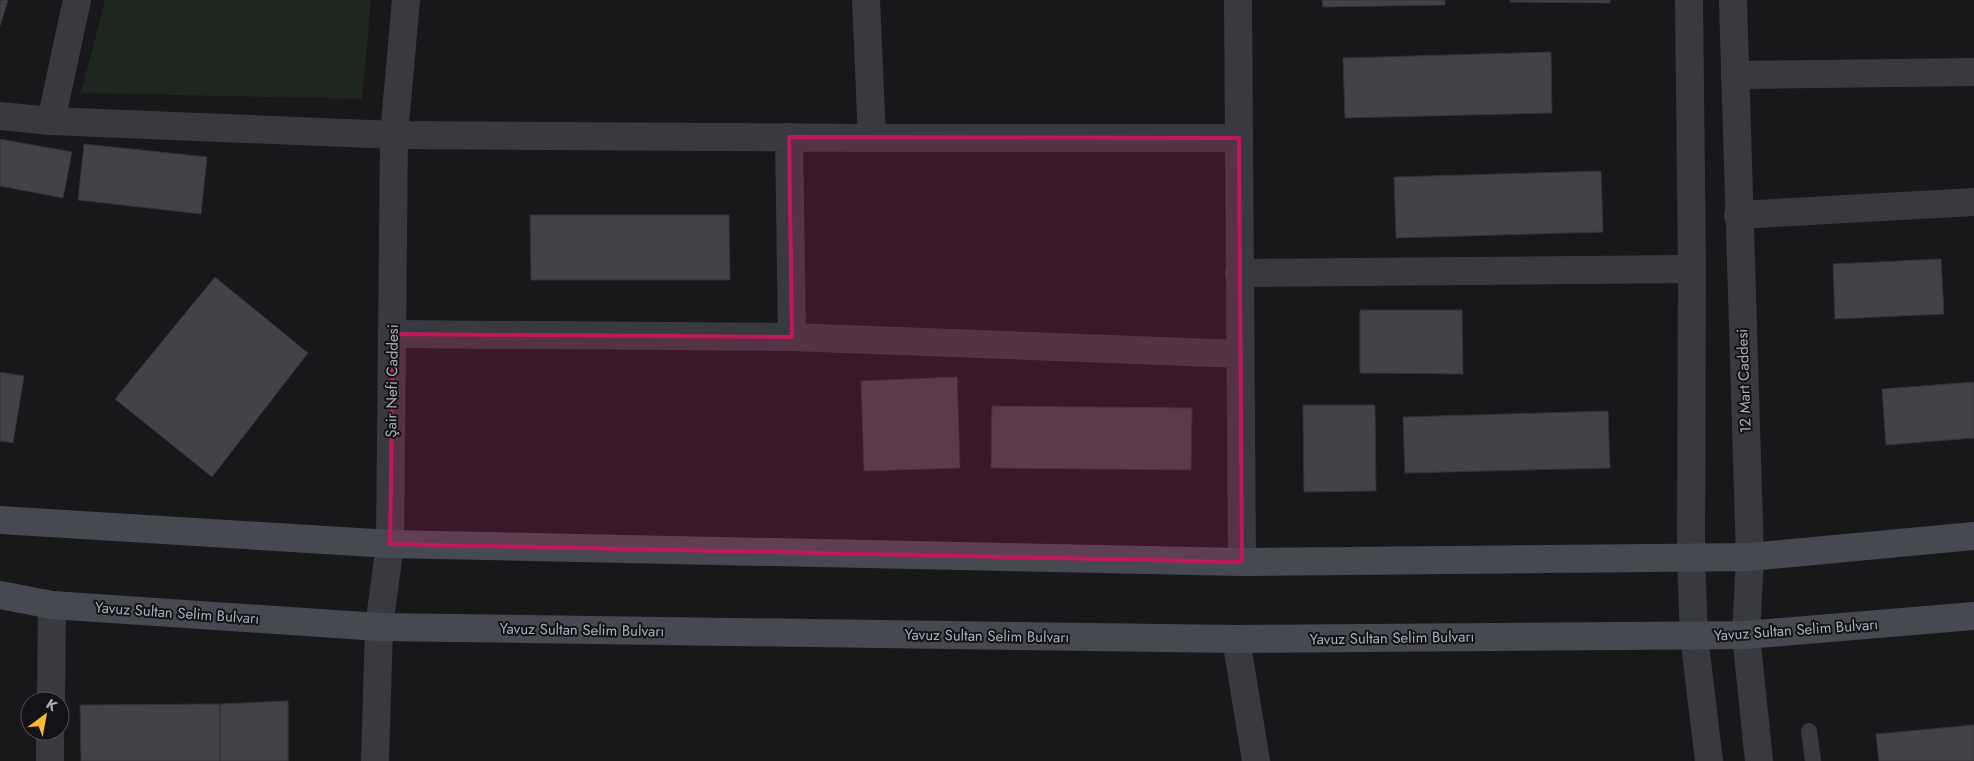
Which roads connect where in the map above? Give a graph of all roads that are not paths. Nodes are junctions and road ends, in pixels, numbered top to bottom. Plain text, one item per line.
1 (77, 0) edge
2 (406, 0) edge
3 (866, 0) edge
4 (1238, 0) edge
5 (1689, 0) edge
6 (1733, 0) edge
7 (1974, 72) edge
8 (1735, 75) junction
9 (0, 116) edge
10 (51, 121) junction
11 (394, 135) junction
12 (789, 137) junction
13 (872, 138) junction
14 (1239, 138) junction
15 (1974, 202) edge
16 (1738, 215) junction
17 (1692, 269) junction
18 (1239, 273) junction
19 (393, 334) junction
20 (792, 337) junction
21 (1239, 354) junction
22 (0, 520) edge
23 (1974, 536) edge
24 (390, 544) junction
25 (1750, 557) junction
26 (1691, 558) junction
27 (1242, 562) junction
28 (0, 595) edge
29 (52, 604) junction
30 (1974, 616) edge
31 (379, 627) junction
32 (1746, 635) junction
33 (1694, 636) junction
34 (1236, 639) junction
35 (51, 691) edge
36 (1809, 731) dead end
37 (50, 741) edge
38 (50, 761) edge
39 (375, 761) edge
40 (1256, 761) edge
41 (1708, 761) edge
42 (1758, 761) edge
43 (1813, 761) edge

1 - 10 street
2 - 11 street, Şair Nefi Caddesi
3 - 13 street
4 - 14 street
5 - 17 street
6 - 8 street, 12 Mart Caddesi
7 - 8 street
8 - 16 street, 12 Mart Caddesi
9 - 10 street
10 - 11 street
11 - 12 street
11 - 19 street, Şair Nefi Caddesi
12 - 13 street
12 - 20 street
13 - 14 street
14 - 18 street
15 - 16 street
16 - 25 street, 12 Mart Caddesi
17 - 18 street
17 - 26 street
18 - 21 street
19 - 20 street
19 - 24 street, Şair Nefi Caddesi
20 - 21 street
21 - 27 street
22 - 24 main road
23 - 25 main road
24 - 27 main road
24 - 31 street, Şair Nefi Caddesi
25 - 26 main road
25 - 32 street, 12 Mart Caddesi
26 - 27 main road
26 - 33 street
28 - 29 main road, Yavuz Sultan Selim Bulvarı
29 - 31 main road, Yavuz Sultan Selim Bulvarı
29 - 35 street
30 - 32 main road, Yavuz Sultan Selim Bulvarı
31 - 34 main road, Yavuz Sultan Selim Bulvarı
31 - 39 street, Şair Nefi Caddesi
32 - 33 main road, Yavuz Sultan Selim Bulvarı
32 - 42 street, 12 Mart Caddesi
33 - 34 main road, Yavuz Sultan Selim Bulvarı
33 - 41 street
34 - 40 street
36 - 43 lane
37 - 38 street

